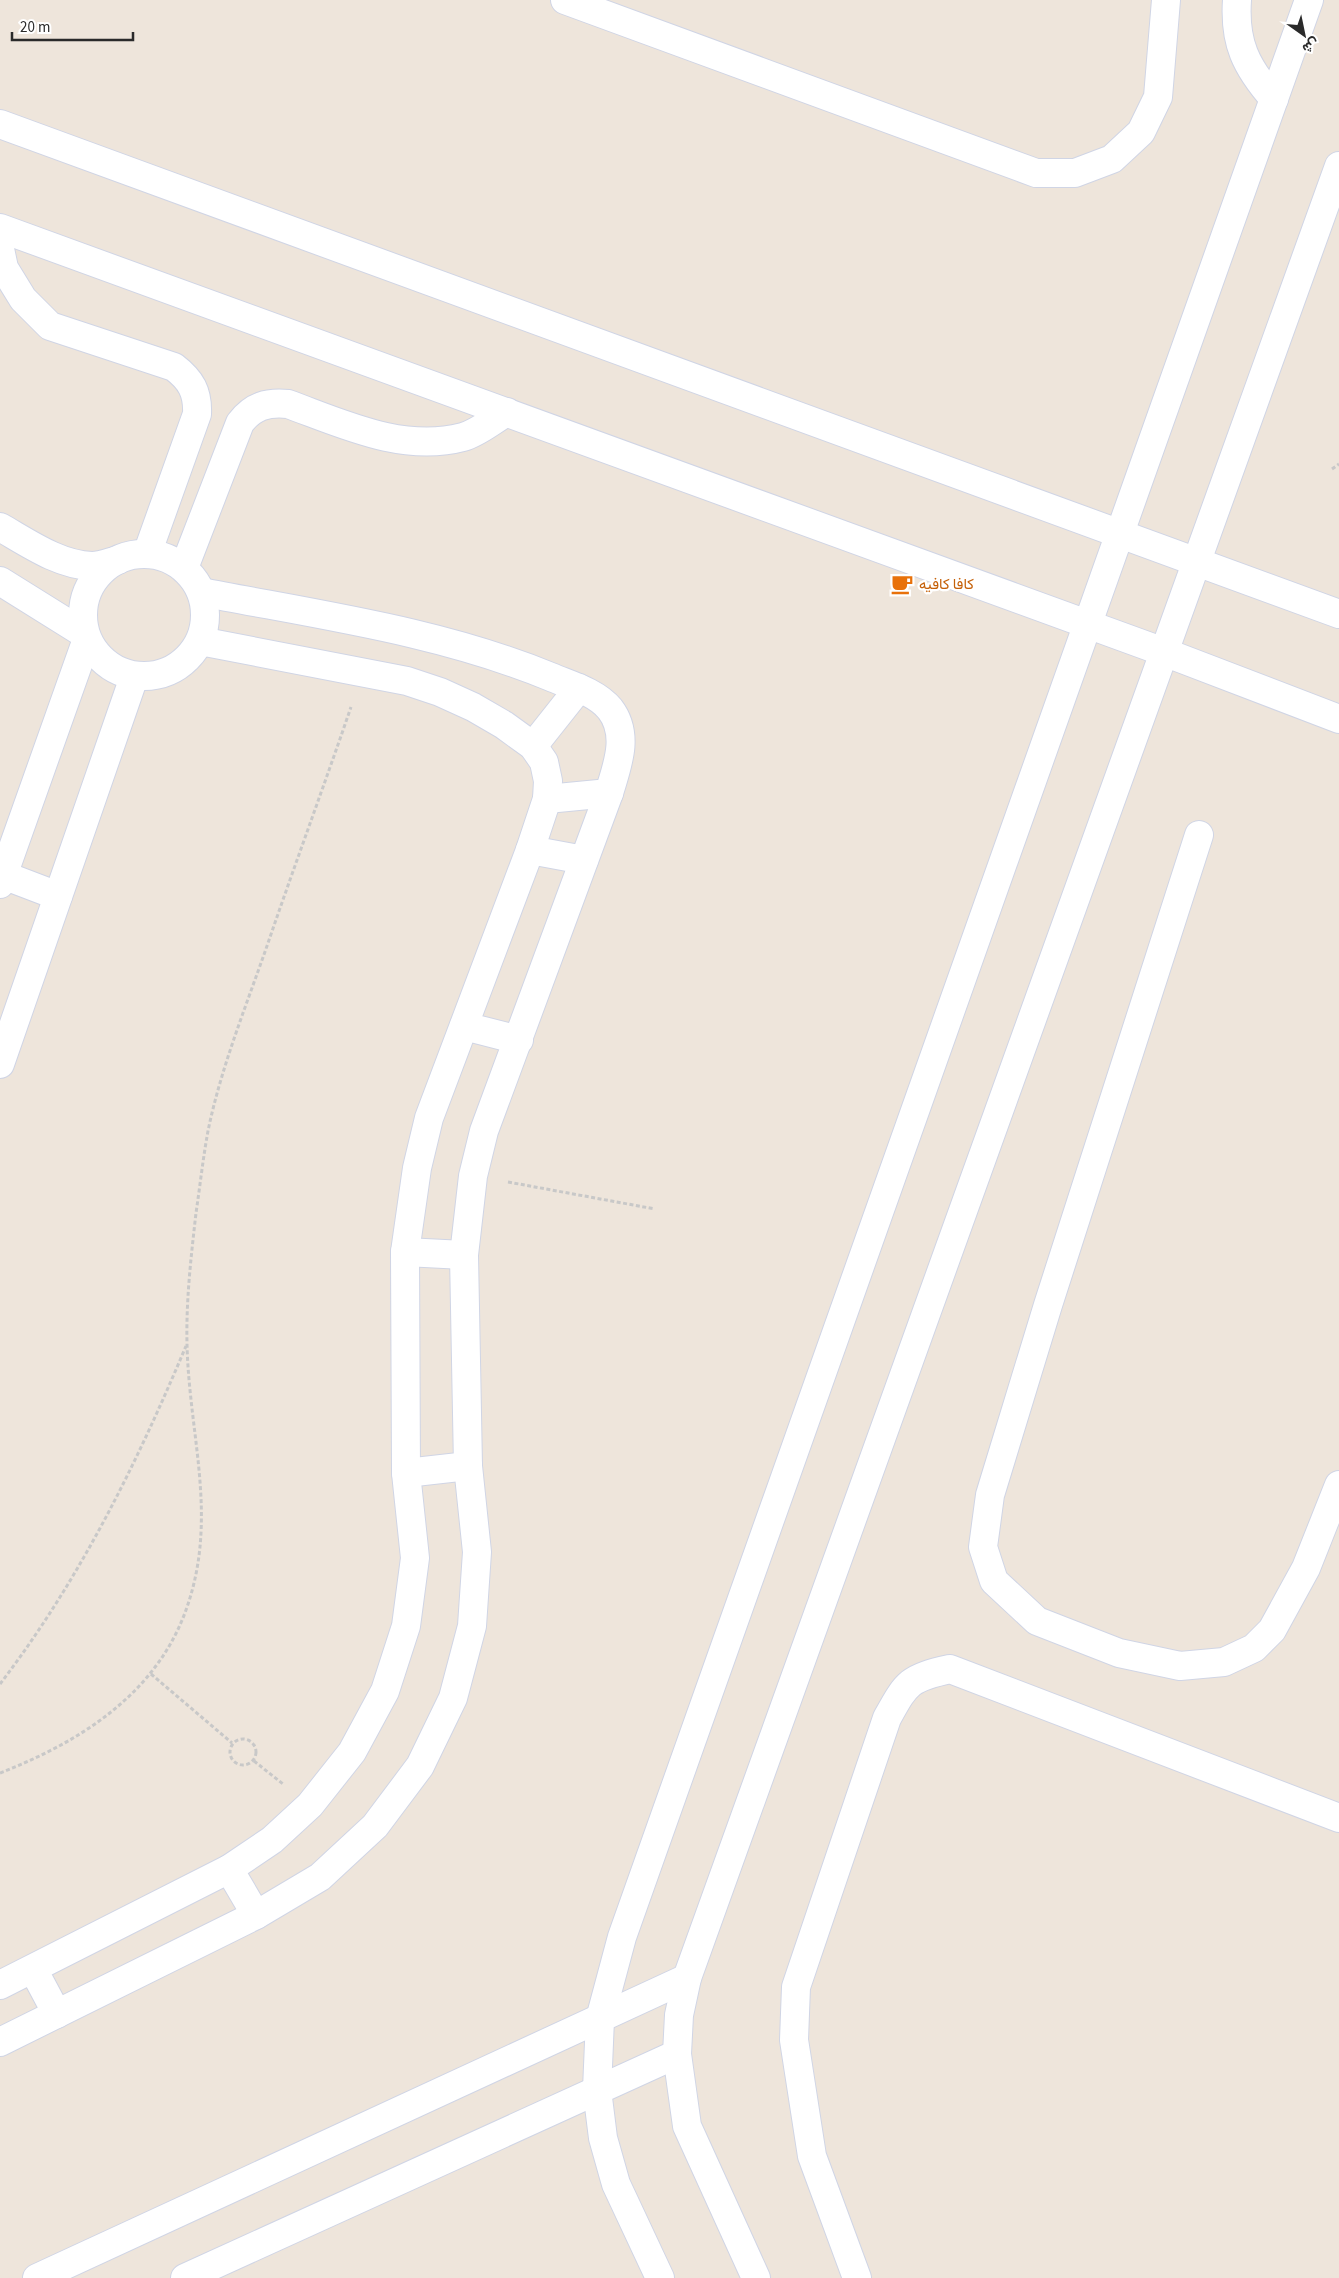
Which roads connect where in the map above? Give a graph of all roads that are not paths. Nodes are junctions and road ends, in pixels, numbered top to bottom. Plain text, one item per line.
1 (565, 0) edge
2 (1166, 0) edge
3 (1237, 0) edge
4 (1309, 0) edge
5 (1274, 99) junction
6 (0, 124) edge
7 (1339, 166) edge
8 (0, 228) edge
9 (0, 249) edge
10 (507, 412) junction
11 (0, 527) edge
12 (1120, 533) junction
13 (147, 554) junction
14 (118, 560) junction
15 (1197, 560) junction
16 (184, 568) junction
17 (0, 581) edge
18 (201, 592) junction
19 (1339, 614) edge
20 (1088, 624) junction
21 (86, 637) junction
22 (200, 641) junction
23 (1164, 652) junction
24 (134, 676) junction
25 (579, 688) junction
26 (1339, 719) edge
27 (533, 746) junction
28 (609, 792) junction
29 (547, 799) junction
30 (1199, 835) dead end
31 (530, 850) junction
32 (584, 860) junction
33 (2, 880) edge
34 (58, 896) junction
35 (464, 1026) junction
36 (519, 1040) junction
37 (1, 1058) edge
38 (405, 1252) junction
39 (464, 1255) junction
40 (468, 1466) junction
41 (406, 1473) junction
42 (1339, 1485) edge
43 (1339, 1818) edge
44 (229, 1869) junction
45 (256, 1915) junction
46 (33, 1969) junction
47 (687, 1978) junction
48 (0, 1986) edge
49 (57, 2014) junction
50 (600, 2019) junction
51 (0, 2042) edge
52 (677, 2054) junction
53 (597, 2090) junction
54 (37, 2278) edge
55 (185, 2278) edge
56 (660, 2278) edge
57 (756, 2278) edge
58 (857, 2278) edge

1 - 2 street
3 - 5 street
4 - 5 street
5 - 12 street
6 - 12 street
7 - 15 street
8 - 10 street
9 - 13 street
10 - 16 street
10 - 20 street
11 - 14 street
12 - 15 street
12 - 20 street
13 - 14 street
13 - 16 street
14 - 21 street
15 - 19 street
15 - 23 street
16 - 18 street
17 - 21 street
18 - 22 street
18 - 25 street
20 - 23 street
20 - 50 street
21 - 24 street
21 - 33 street
22 - 24 street
22 - 27 street
23 - 26 street
23 - 47 street
24 - 34 street
25 - 27 street
25 - 28 street
27 - 29 street
28 - 29 street
28 - 32 street
29 - 31 street
30 - 42 street
31 - 32 street
31 - 35 street
32 - 36 street
33 - 34 street
34 - 37 street
35 - 36 street
35 - 38 street
36 - 39 street
38 - 39 street
38 - 41 street
39 - 40 street
40 - 41 street
40 - 45 street
41 - 44 street
43 - 58 street
44 - 45 street
44 - 46 street
45 - 49 street
46 - 48 street
46 - 49 street
47 - 50 street
47 - 52 street
49 - 51 street
50 - 53 street
50 - 54 street
52 - 53 street
52 - 57 street
53 - 55 street
53 - 56 street

